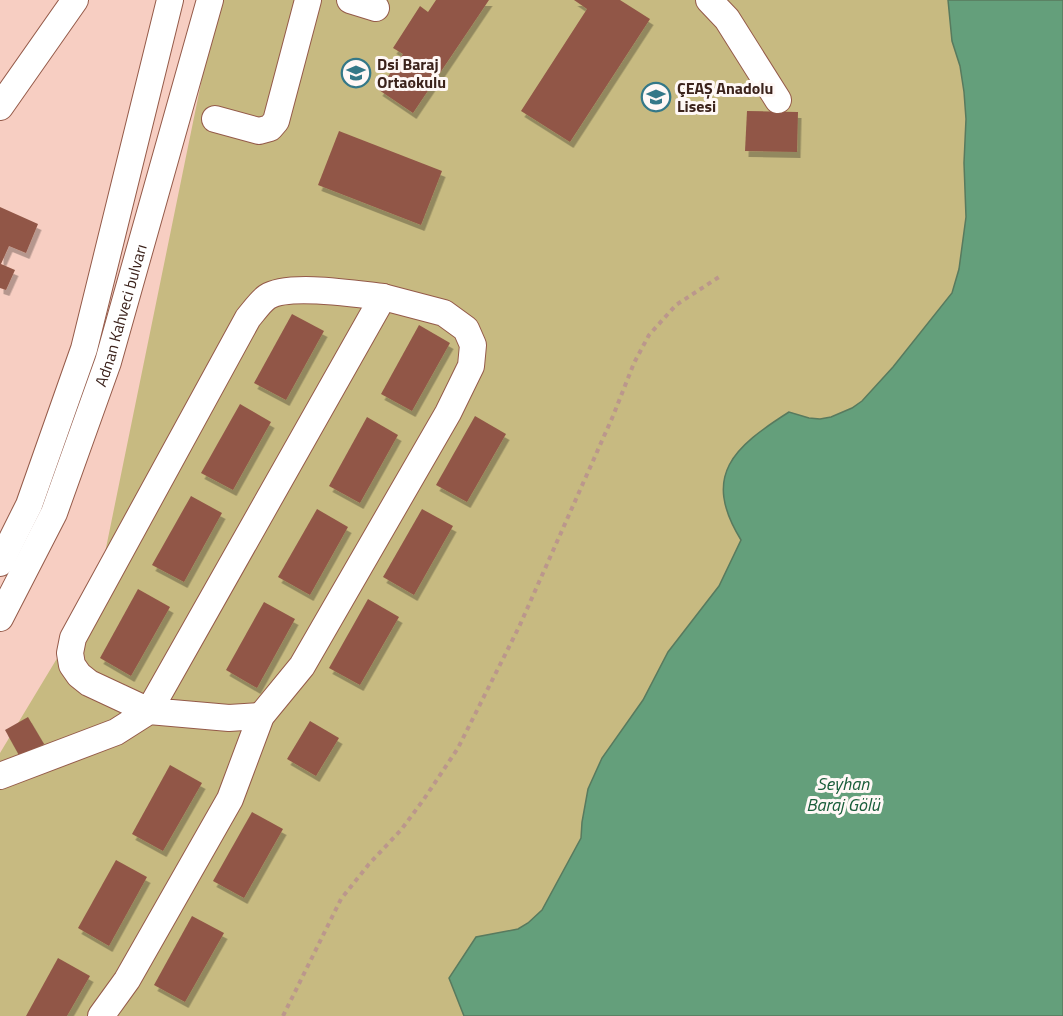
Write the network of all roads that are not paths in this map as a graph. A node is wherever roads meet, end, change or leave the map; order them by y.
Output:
1 (75, 0) edge
2 (170, 0) edge
3 (210, 0) edge
4 (308, 0) edge
5 (350, 0) edge
6 (709, 0) edge
7 (376, 8) dead end
8 (778, 100) dead end
9 (0, 107) edge
10 (215, 119) dead end
11 (383, 297) junction
12 (0, 563) edge
13 (0, 618) edge
14 (149, 711) junction
15 (261, 716) junction
16 (0, 776) edge
17 (101, 1016) edge

1 - 9 street
2 - 12 street, Adnan Kahveci bulvarı
3 - 13 street, Adnan Kahveci bulvarı
4 - 10 street
5 - 7 street
6 - 8 street
11 - 14 street
11 - 14 street
11 - 15 street
14 - 15 street
14 - 16 street
15 - 17 street

